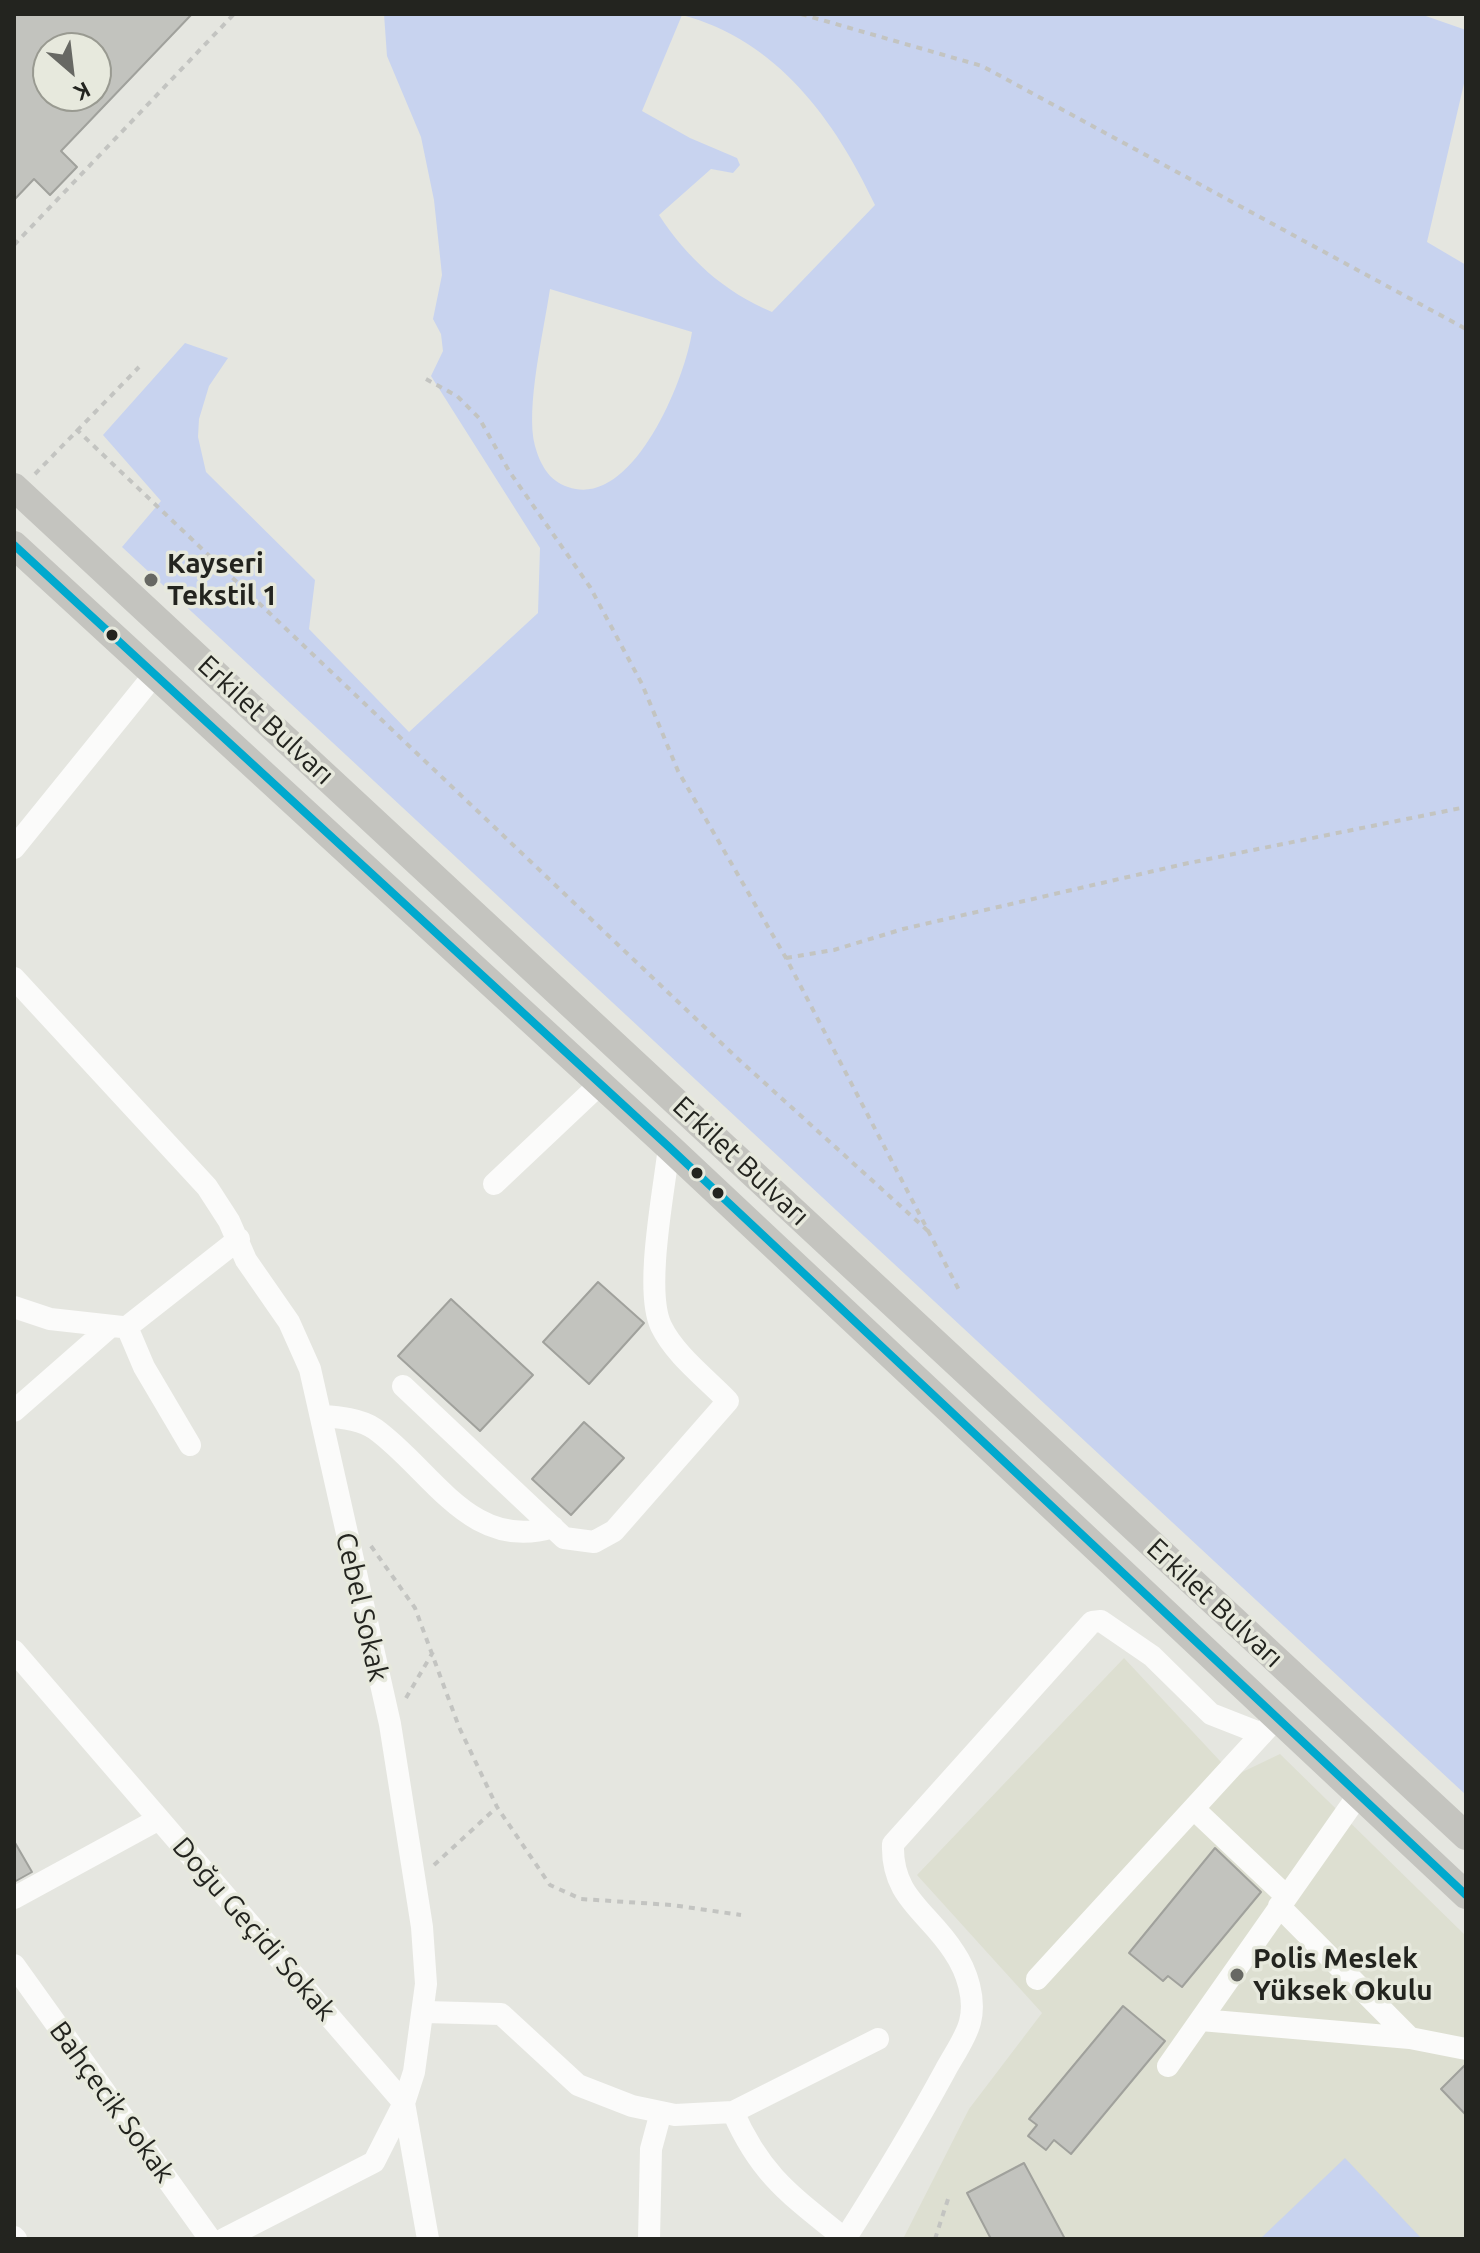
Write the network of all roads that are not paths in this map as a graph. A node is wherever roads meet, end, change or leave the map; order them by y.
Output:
1 (16, 492) edge
2 (14, 545) edge
3 (154, 675) junction
4 (14, 848) edge
5 (14, 978) edge
6 (600, 1084) junction
7 (669, 1147) junction
8 (494, 1184) dead end
9 (239, 1239) junction
10 (14, 1307) edge
11 (119, 1326) junction
12 (403, 1386) dead end
13 (14, 1411) edge
14 (322, 1416) junction
15 (190, 1445) dead end
16 (553, 1527) junction
17 (15, 1655) edge
18 (1270, 1726) junction
19 (1359, 1794) junction
20 (1194, 1809) junction
21 (159, 1819) junction
22 (1466, 1836) edge
23 (1466, 1895) edge
24 (14, 1898) edge
25 (1282, 1901) junction
26 (14, 1965) edge
27 (1037, 1979) dead end
28 (425, 2012) junction
29 (1201, 2020) junction
30 (1410, 2038) junction
31 (878, 2039) dead end
32 (1466, 2049) edge
33 (1168, 2066) dead end
34 (404, 2103) junction
35 (661, 2112) junction
36 (733, 2112) junction
37 (210, 2239) edge
38 (224, 2239) edge
39 (428, 2239) edge
40 (649, 2239) edge
41 (845, 2239) edge

1 - 22 main road, Erkilet Bulvarı
2 - 3 main road, Erkilet Bulvarı
3 - 4 street
3 - 6 main road, Erkilet Bulvarı
5 - 9 street, Cebel Sokak
6 - 7 main road, Erkilet Bulvarı
6 - 8 street
7 - 16 street
7 - 18 main road, Erkilet Bulvarı
9 - 11 street
9 - 14 street, Cebel Sokak
10 - 11 street
11 - 13 street
11 - 15 street
12 - 16 street
14 - 16 street
14 - 28 street, Cebel Sokak
17 - 21 street, Doğu Geçidi Sokak
18 - 19 main road, Erkilet Bulvarı
18 - 20 street
18 - 41 street
19 - 23 main road, Erkilet Bulvarı
19 - 25 street
20 - 25 street
20 - 27 street
21 - 24 street
21 - 34 street, Doğu Geçidi Sokak
25 - 29 street
25 - 30 street
26 - 37 street, Bahçecik Sokak
28 - 34 street, Cebel Sokak
28 - 35 street
29 - 30 street
29 - 33 street
30 - 32 street
31 - 36 street
34 - 38 street, Cebel Sokak
34 - 39 street
35 - 36 street
35 - 40 street
36 - 41 street

